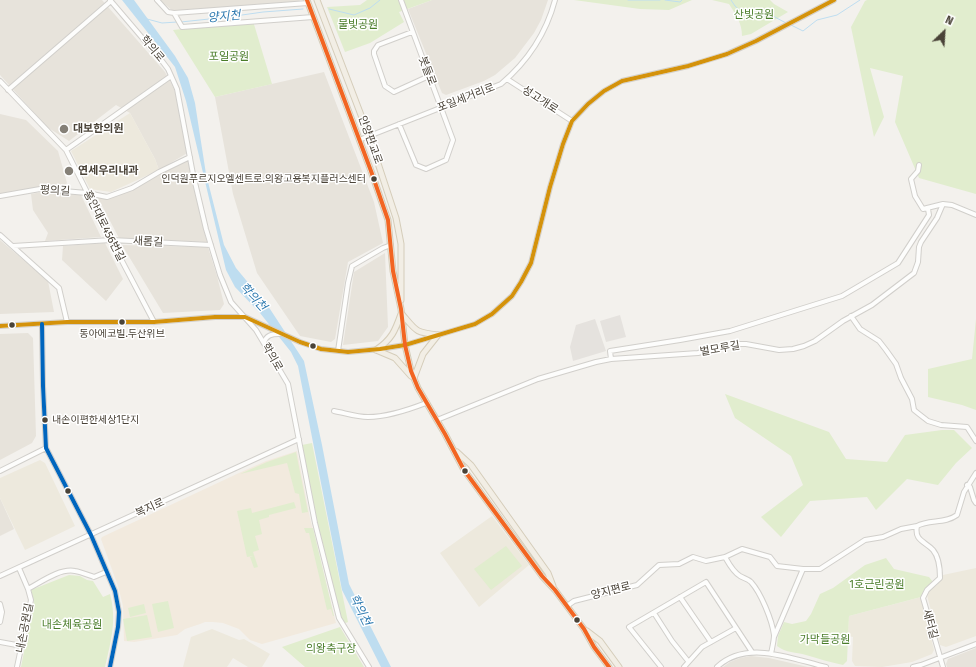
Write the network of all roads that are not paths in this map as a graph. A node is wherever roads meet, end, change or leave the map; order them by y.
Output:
1 (110, 0) edge
2 (157, 0) edge
3 (317, 0) edge
4 (401, 0) edge
5 (555, 0) edge
6 (834, 0) edge
7 (307, 1) edge
8 (174, 14) junction
9 (313, 17) junction
10 (412, 32) junction
11 (171, 76) junction
12 (429, 76) junction
13 (508, 78) junction
14 (0, 81) edge
15 (8, 90) junction
16 (442, 108) junction
17 (572, 121) junction
18 (399, 124) junction
19 (369, 136) junction
20 (359, 140) junction
21 (66, 150) junction
22 (190, 157) junction
23 (919, 165) dead end
24 (87, 193) junction
25 (0, 196) edge
26 (943, 204) junction
27 (928, 209) junction
28 (976, 215) edge
29 (0, 235) edge
30 (111, 240) junction
31 (211, 245) junction
32 (391, 245) junction
33 (13, 246) junction
34 (401, 311) junction
35 (851, 316) junction
36 (245, 317) junction
37 (67, 322) junction
38 (154, 322) junction
39 (42, 324) junction
40 (0, 326) edge
41 (280, 334) junction
42 (438, 335) junction
43 (264, 341) junction
44 (405, 344) junction
45 (376, 350) junction
46 (338, 351) junction
47 (611, 359) junction
48 (414, 378) junction
49 (426, 403) junction
50 (334, 411) dead end
51 (437, 420) junction
52 (299, 439) junction
53 (976, 441) edge
54 (46, 448) junction
55 (453, 449) junction
56 (0, 471) edge
57 (976, 473) edge
58 (967, 485) junction
59 (976, 503) edge
60 (917, 526) junction
61 (91, 535) junction
62 (725, 557) junction
63 (19, 568) junction
64 (803, 569) junction
65 (106, 572) junction
66 (0, 576) edge
67 (28, 589) junction
68 (555, 590) junction
69 (680, 597) junction
70 (0, 604) edge
71 (567, 606) junction
72 (1, 609) edge
73 (654, 613) junction
74 (0, 622) edge
75 (736, 628) junction
76 (584, 629) junction
77 (774, 637) junction
78 (0, 642) edge
79 (711, 642) junction
80 (976, 644) edge
81 (22, 646) junction
82 (752, 652) junction
83 (771, 654) junction
84 (939, 658) junction
85 (688, 661) junction
86 (17, 667) edge
87 (110, 667) edge
88 (369, 667) edge
89 (609, 667) edge
90 (619, 667) edge
91 (662, 667) edge
92 (684, 667) edge
93 (717, 667) edge
94 (826, 667) edge
95 (913, 667) edge
96 (943, 667) edge

1 - 11 street, 학의로
1 - 15 street
2 - 8 street
3 - 19 main road, 안양판교로
4 - 10 street, 봇들로
5 - 13 street, 포일세거리로
6 - 17 street
7 - 8 street
7 - 9 main road, 안양판교로
8 - 9 street
9 - 20 main road, 안양판교로
10 - 12 street, 봇들로
10 - 12 street
11 - 21 street
11 - 22 street, 학의로
12 - 16 street, 봇들로
13 - 16 street, 포일세거리로
13 - 17 street, 성고개로
14 - 15 street, 흥안대로456번길
15 - 21 street, 흥안대로456번길
16 - 18 street, 포일세거리로
16 - 18 street, 봇들로
17 - 42 street
18 - 19 street, 포일세거리로
19 - 20 street, 포일세거리로
19 - 34 main road, 안양판교로
20 - 32 main road, 안양판교로
21 - 24 street, 흥안대로456번길
22 - 24 street, 평의길
22 - 31 street, 학의로
23 - 27 street
24 - 25 street, 평의길
24 - 30 street, 흥안대로456번길
26 - 27 street
26 - 28 street
26 - 35 street, 벌모루길
27 - 47 street
29 - 33 street
30 - 31 street, 새롬길
30 - 33 street, 새롬길
30 - 38 street, 흥안대로456번길
31 - 36 street, 학의로
32 - 34 main road, 안양판교로
32 - 46 street
33 - 37 street
34 - 42 main road
34 - 44 main road, 안양판교로
34 - 45 main road
35 - 47 street, 벌모루길
35 - 53 street
36 - 38 street
36 - 41 street
36 - 43 street, 학의로
37 - 38 street
37 - 39 street
39 - 40 street
39 - 54 street
41 - 43 street
41 - 46 street
42 - 44 street
42 - 48 main road
43 - 52 street, 학의로
44 - 45 street
44 - 48 main road, 안양판교로
45 - 46 street
45 - 48 main road
47 - 51 street, 벌모루길
48 - 49 main road, 안양판교로
49 - 50 street
49 - 51 main road, 안양판교로
51 - 55 main road, 안양판교로
52 - 61 street, 복지로
52 - 88 street, 학의로
54 - 56 street
54 - 61 street
55 - 68 main road, 안양판교로
55 - 68 main road, 안양판교로
57 - 58 street
58 - 59 street
58 - 60 street
60 - 64 street, 양지편로
60 - 84 street, 새터길
61 - 63 street, 복지로
61 - 65 street
62 - 64 street, 양지편로
62 - 71 street, 양지편로
62 - 77 street
63 - 66 street, 복지로
63 - 67 street, 내손공원길
64 - 77 street
65 - 67 street
65 - 87 street
67 - 81 street, 내손공원길
68 - 71 main road, 안양판교로
69 - 73 street
69 - 75 street
69 - 79 street
70 - 72 street
71 - 76 main road, 안양판교로
72 - 74 street
73 - 85 street
73 - 91 street
75 - 79 street
75 - 82 street
76 - 89 main road, 안양판교로
76 - 90 main road, 안양판교로
77 - 83 street
78 - 81 street
79 - 85 street
80 - 84 street
81 - 86 street, 내손공원길
82 - 83 street
82 - 93 street
83 - 94 street
84 - 95 street
84 - 96 street
85 - 92 street

